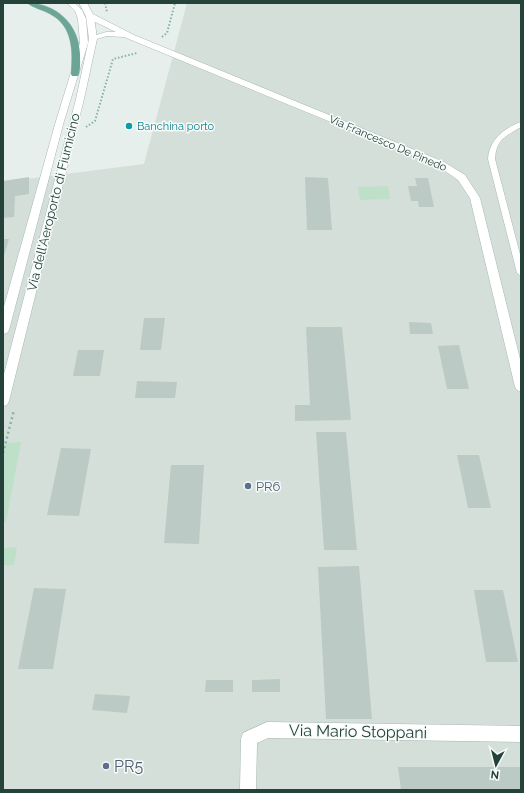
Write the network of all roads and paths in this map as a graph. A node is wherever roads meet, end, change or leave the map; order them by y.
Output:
1 (31, 3) edge
2 (71, 3) edge
3 (83, 3) edge
4 (105, 3) edge
5 (175, 3) edge
6 (107, 12) dead end
7 (90, 16) junction
8 (130, 37) junction
9 (161, 37) dead end
10 (93, 39) junction
11 (138, 53) dead end
12 (75, 74) junction
13 (98, 112) dead end
14 (521, 124) edge
15 (521, 273) edge
16 (3, 330) edge
17 (521, 387) edge
18 (3, 401) edge
19 (521, 734) edge
20 (248, 790) edge

1 - 12 main road
2 - 12 street, Via dell'Aeroporto di Fiumicino
3 - 7 street, Via dell'Aeroporto di Fiumicino
4 - 6 path
5 - 9 path
7 - 8 street, Via Francesco De Pinedo
7 - 10 street, Via dell'Aeroporto di Fiumicino
8 - 10 street, Via Francesco De Pinedo
8 - 17 street, Via Francesco De Pinedo
10 - 18 street, Via dell'Aeroporto di Fiumicino
11 - 13 path
12 - 16 street, Via dell'Aeroporto di Fiumicino
14 - 15 lane
19 - 20 street, Via Mario Stoppani

